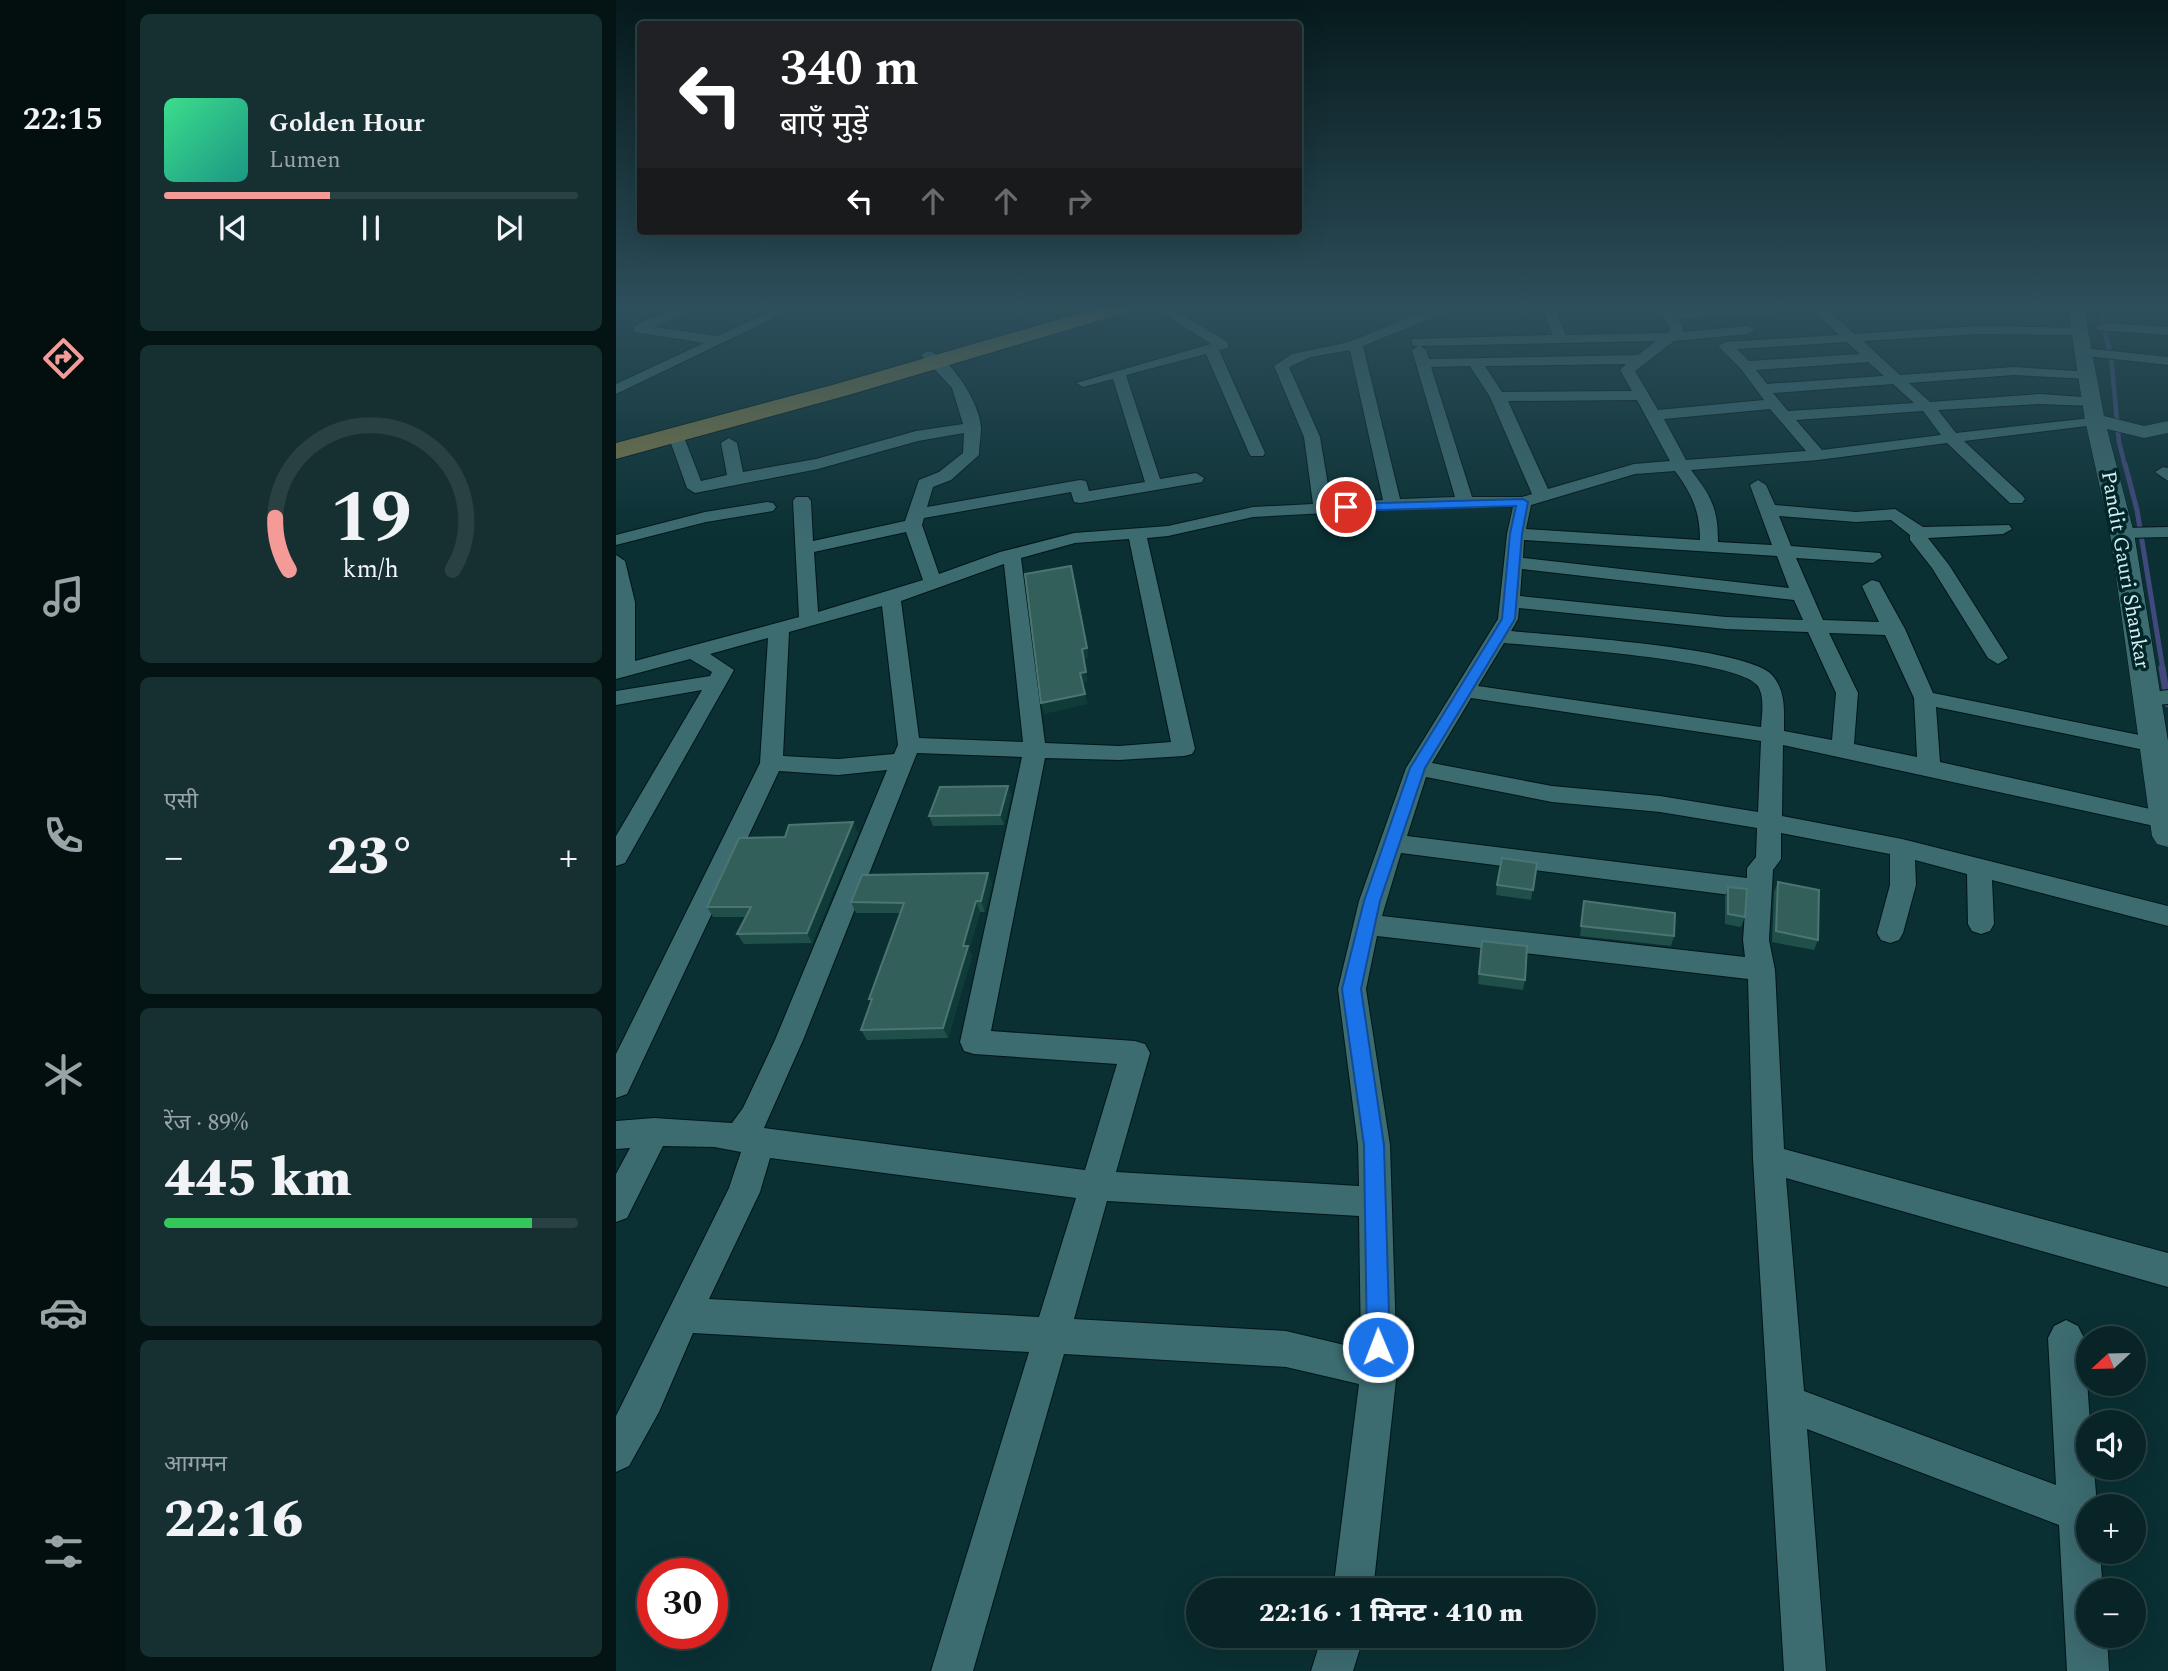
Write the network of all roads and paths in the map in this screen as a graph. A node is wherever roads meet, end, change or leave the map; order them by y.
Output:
1 (633, 382) edge
2 (849, 382) edge
3 (954, 382) edge
4 (1087, 382) edge
5 (1121, 382) edge
6 (1226, 382) edge
7 (1288, 382) edge
8 (1365, 382) edge
9 (1429, 382) edge
10 (1488, 382) edge
11 (1633, 382) edge
12 (1759, 382) edge
13 (1869, 382) edge
14 (1900, 382) edge
15 (2090, 382) edge
16 (1083, 383) dead end
17 (1764, 389) junction
18 (616, 390) edge
19 (1640, 395) junction
20 (1498, 397) junction
21 (1927, 407) junction
22 (1779, 410) junction
23 (2094, 411) junction
24 (1653, 415) junction
25 (974, 427) junction
26 (2168, 427) edge
27 (660, 436) junction
28 (616, 440) edge
29 (1953, 440) junction
30 (729, 443) dead end
31 (616, 451) edge
32 (1257, 453) dead end
33 (1818, 455) junction
34 (1679, 466) junction
35 (736, 478) junction
36 (1196, 478) dead end
37 (1154, 485) junction
38 (1758, 485) dead end
39 (1532, 499) junction
40 (2016, 499) dead end
41 (802, 501) dead end
42 (1465, 502) junction
43 (1393, 505) junction
44 (767, 507) dead end
45 (1323, 509) junction
46 (1769, 510) junction
47 (1084, 517) junction
48 (914, 519) junction
49 (2003, 529) dead end
50 (2168, 532) edge
51 (1919, 533) junction
52 (2122, 533) junction
53 (1137, 534) junction
54 (1516, 534) junction
55 (616, 540) edge
56 (1709, 546) junction
57 (804, 548) junction
58 (1785, 549) junction
59 (1012, 556) junction
60 (1873, 557) dead end
61 (616, 561) edge
62 (1514, 562) junction
63 (933, 583) junction
64 (1872, 586) dead end
65 (1801, 595) junction
66 (891, 598) junction
67 (1510, 601) junction
68 (809, 621) junction
69 (622, 625) edge
70 (1815, 625) junction
71 (1895, 629) junction
72 (779, 630) junction
73 (1499, 636) junction
74 (694, 653) junction
75 (1998, 658) dead end
76 (620, 672) edge
77 (718, 681) junction
78 (1466, 691) junction
79 (616, 698) edge
80 (1925, 698) junction
81 (2158, 698) edge
82 (1774, 736) junction
83 (2154, 745) junction
84 (1842, 749) junction
85 (1035, 750) junction
86 (906, 753) junction
87 (771, 763) junction
88 (1929, 767) junction
89 (1418, 768) junction
90 (1770, 822) junction
91 (2167, 826) edge
92 (1394, 843) junction
93 (1902, 848) junction
94 (616, 857) edge
95 (1979, 868) junction
96 (1759, 888) junction
97 (2168, 916) edge
98 (1981, 923) dead end
99 (1368, 925) junction
100 (1890, 933) dead end
101 (1761, 971) junction
102 (616, 1085) edge
103 (654, 1132) junction
104 (616, 1135) edge
105 (750, 1138) junction
106 (1769, 1158) junction
107 (1096, 1186) junction
108 (1375, 1202) junction
109 (616, 1207) edge
110 (2168, 1270) edge
111 (682, 1315) junction
112 (1051, 1336) junction
113 (2066, 1338) dead end
114 (1379, 1371) junction
115 (1787, 1403) junction
116 (616, 1453) edge
117 (2076, 1496) edge
118 (2076, 1512) edge
119 (2081, 1564) edge
120 (1355, 1578) edge
121 (1339, 1648) edge
122 (952, 1671) edge
123 (1332, 1671) edge
124 (1805, 1671) edge
125 (2088, 1671) edge

1 - 18 street
2 - 27 main road
3 - 25 street
4 - 16 street
5 - 37 street
6 - 32 street
7 - 45 street
8 - 43 street
9 - 42 street
10 - 20 street
11 - 19 street
12 - 17 street
13 - 17 street
14 - 21 street
15 - 23 street, Pandit Gauri Shankar
17 - 22 street
19 - 20 street
19 - 24 street
20 - 39 street
21 - 22 street
21 - 23 street
21 - 29 street
22 - 24 street
22 - 33 street
23 - 26 street
23 - 29 street
23 - 52 street, Pandit Gauri Shankar
24 - 34 street
25 - 35 street
25 - 48 street
27 - 28 main road
27 - 31 main road
27 - 35 street
29 - 33 street
29 - 40 street
30 - 35 street
33 - 34 street
34 - 39 street
34 - 56 street
36 - 37 street
37 - 47 street
38 - 46 street
39 - 42 street
39 - 54 street
41 - 57 street
42 - 43 street
43 - 45 street
44 - 55 street
45 - 53 street
46 - 51 street
46 - 58 street
47 - 48 street
47 - 53 street
47 - 59 street
48 - 57 street
48 - 63 street
49 - 51 street
50 - 52 street
51 - 75 street
52 - 81 street, Pandit Gauri Shankar
53 - 85 street
54 - 56 street
54 - 62 street
56 - 58 street
57 - 68 street
58 - 60 street
58 - 65 street
59 - 63 street
59 - 85 street
61 - 69 street
62 - 65 street
62 - 67 street
63 - 66 street
64 - 71 street
65 - 70 street
66 - 68 street
66 - 86 street
67 - 70 street
67 - 73 street
68 - 72 street
69 - 76 street
70 - 71 street
70 - 84 street
71 - 80 street
72 - 74 street
72 - 87 street
73 - 78 street
73 - 82 street
74 - 76 street
74 - 77 street
77 - 79 street
77 - 94 street
78 - 82 street
78 - 89 street
80 - 83 street
80 - 88 street
81 - 83 street, Pandit Gauri Shankar
82 - 84 street
82 - 90 street
83 - 91 street, Pandit Gauri Shankar
84 - 88 street
85 - 86 street
85 - 107 street
86 - 87 street
86 - 105 street
87 - 102 street
88 - 91 street
89 - 90 street
89 - 92 street
90 - 93 street
90 - 96 street
92 - 96 street
92 - 99 street
93 - 95 street
93 - 100 street
95 - 97 street
95 - 98 street
96 - 101 street
99 - 101 street
99 - 108 street
101 - 106 street
103 - 104 street
103 - 105 street
103 - 109 street
105 - 107 street
105 - 111 street
106 - 110 street
106 - 115 street
107 - 108 street
107 - 112 street
108 - 114 street
111 - 112 street
111 - 116 street
112 - 114 street
112 - 122 street
113 - 117 street
114 - 120 street
115 - 118 street
115 - 124 street
119 - 125 street
121 - 123 street

